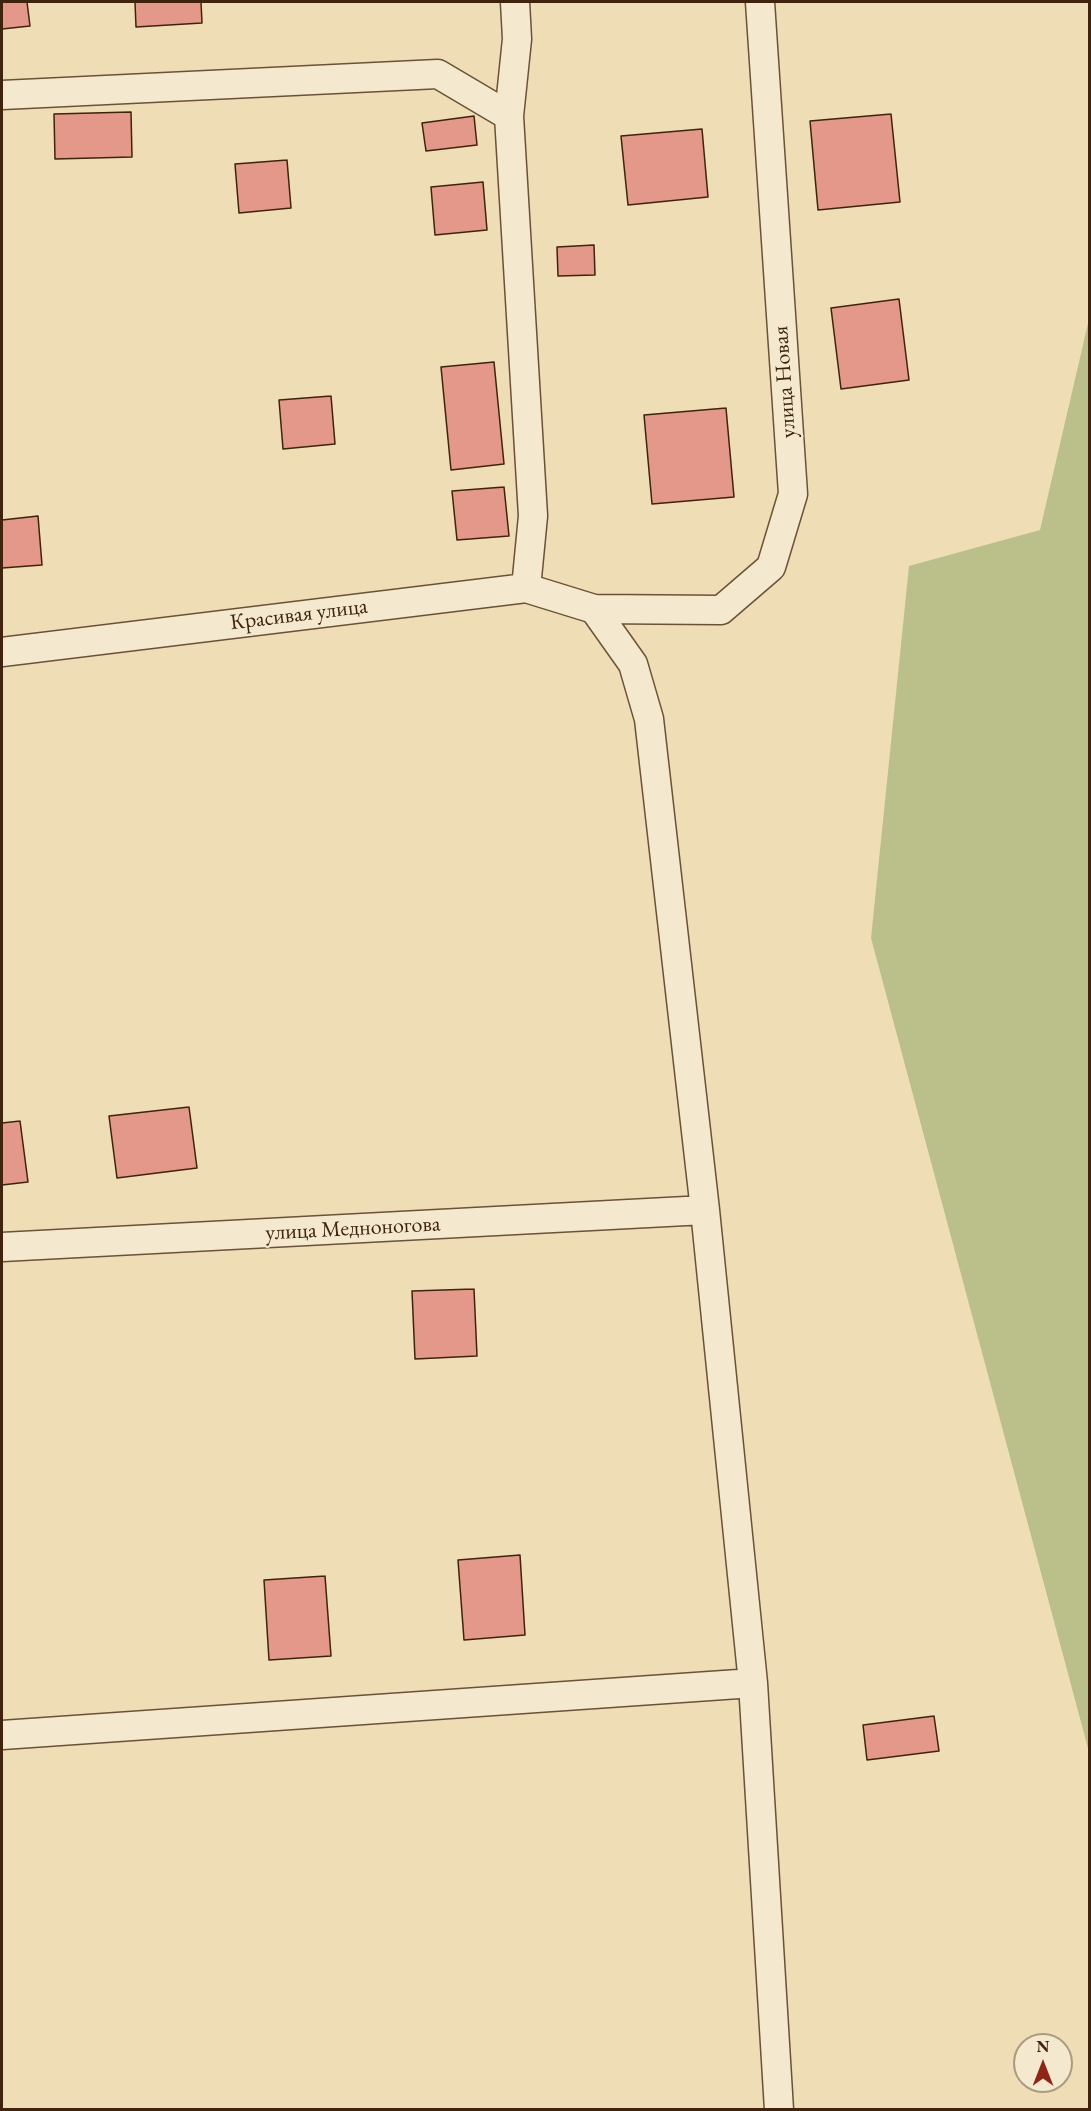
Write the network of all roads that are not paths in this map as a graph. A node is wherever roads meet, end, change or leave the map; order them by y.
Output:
1 (514, 2) edge
2 (759, 2) edge
3 (2, 94) edge
4 (509, 116) junction
5 (526, 588) junction
6 (594, 609) junction
7 (2, 652) edge
8 (705, 1210) junction
9 (2, 1247) edge
10 (753, 1683) junction
11 (2, 1735) edge
12 (779, 2109) edge

1 - 4 street
2 - 6 street, улица Новая
3 - 4 street
4 - 5 street
5 - 6 street, Красивая улица
5 - 7 street, Красивая улица
6 - 8 street
8 - 9 street, улица Медноногова
8 - 10 street
10 - 11 street
10 - 12 street

